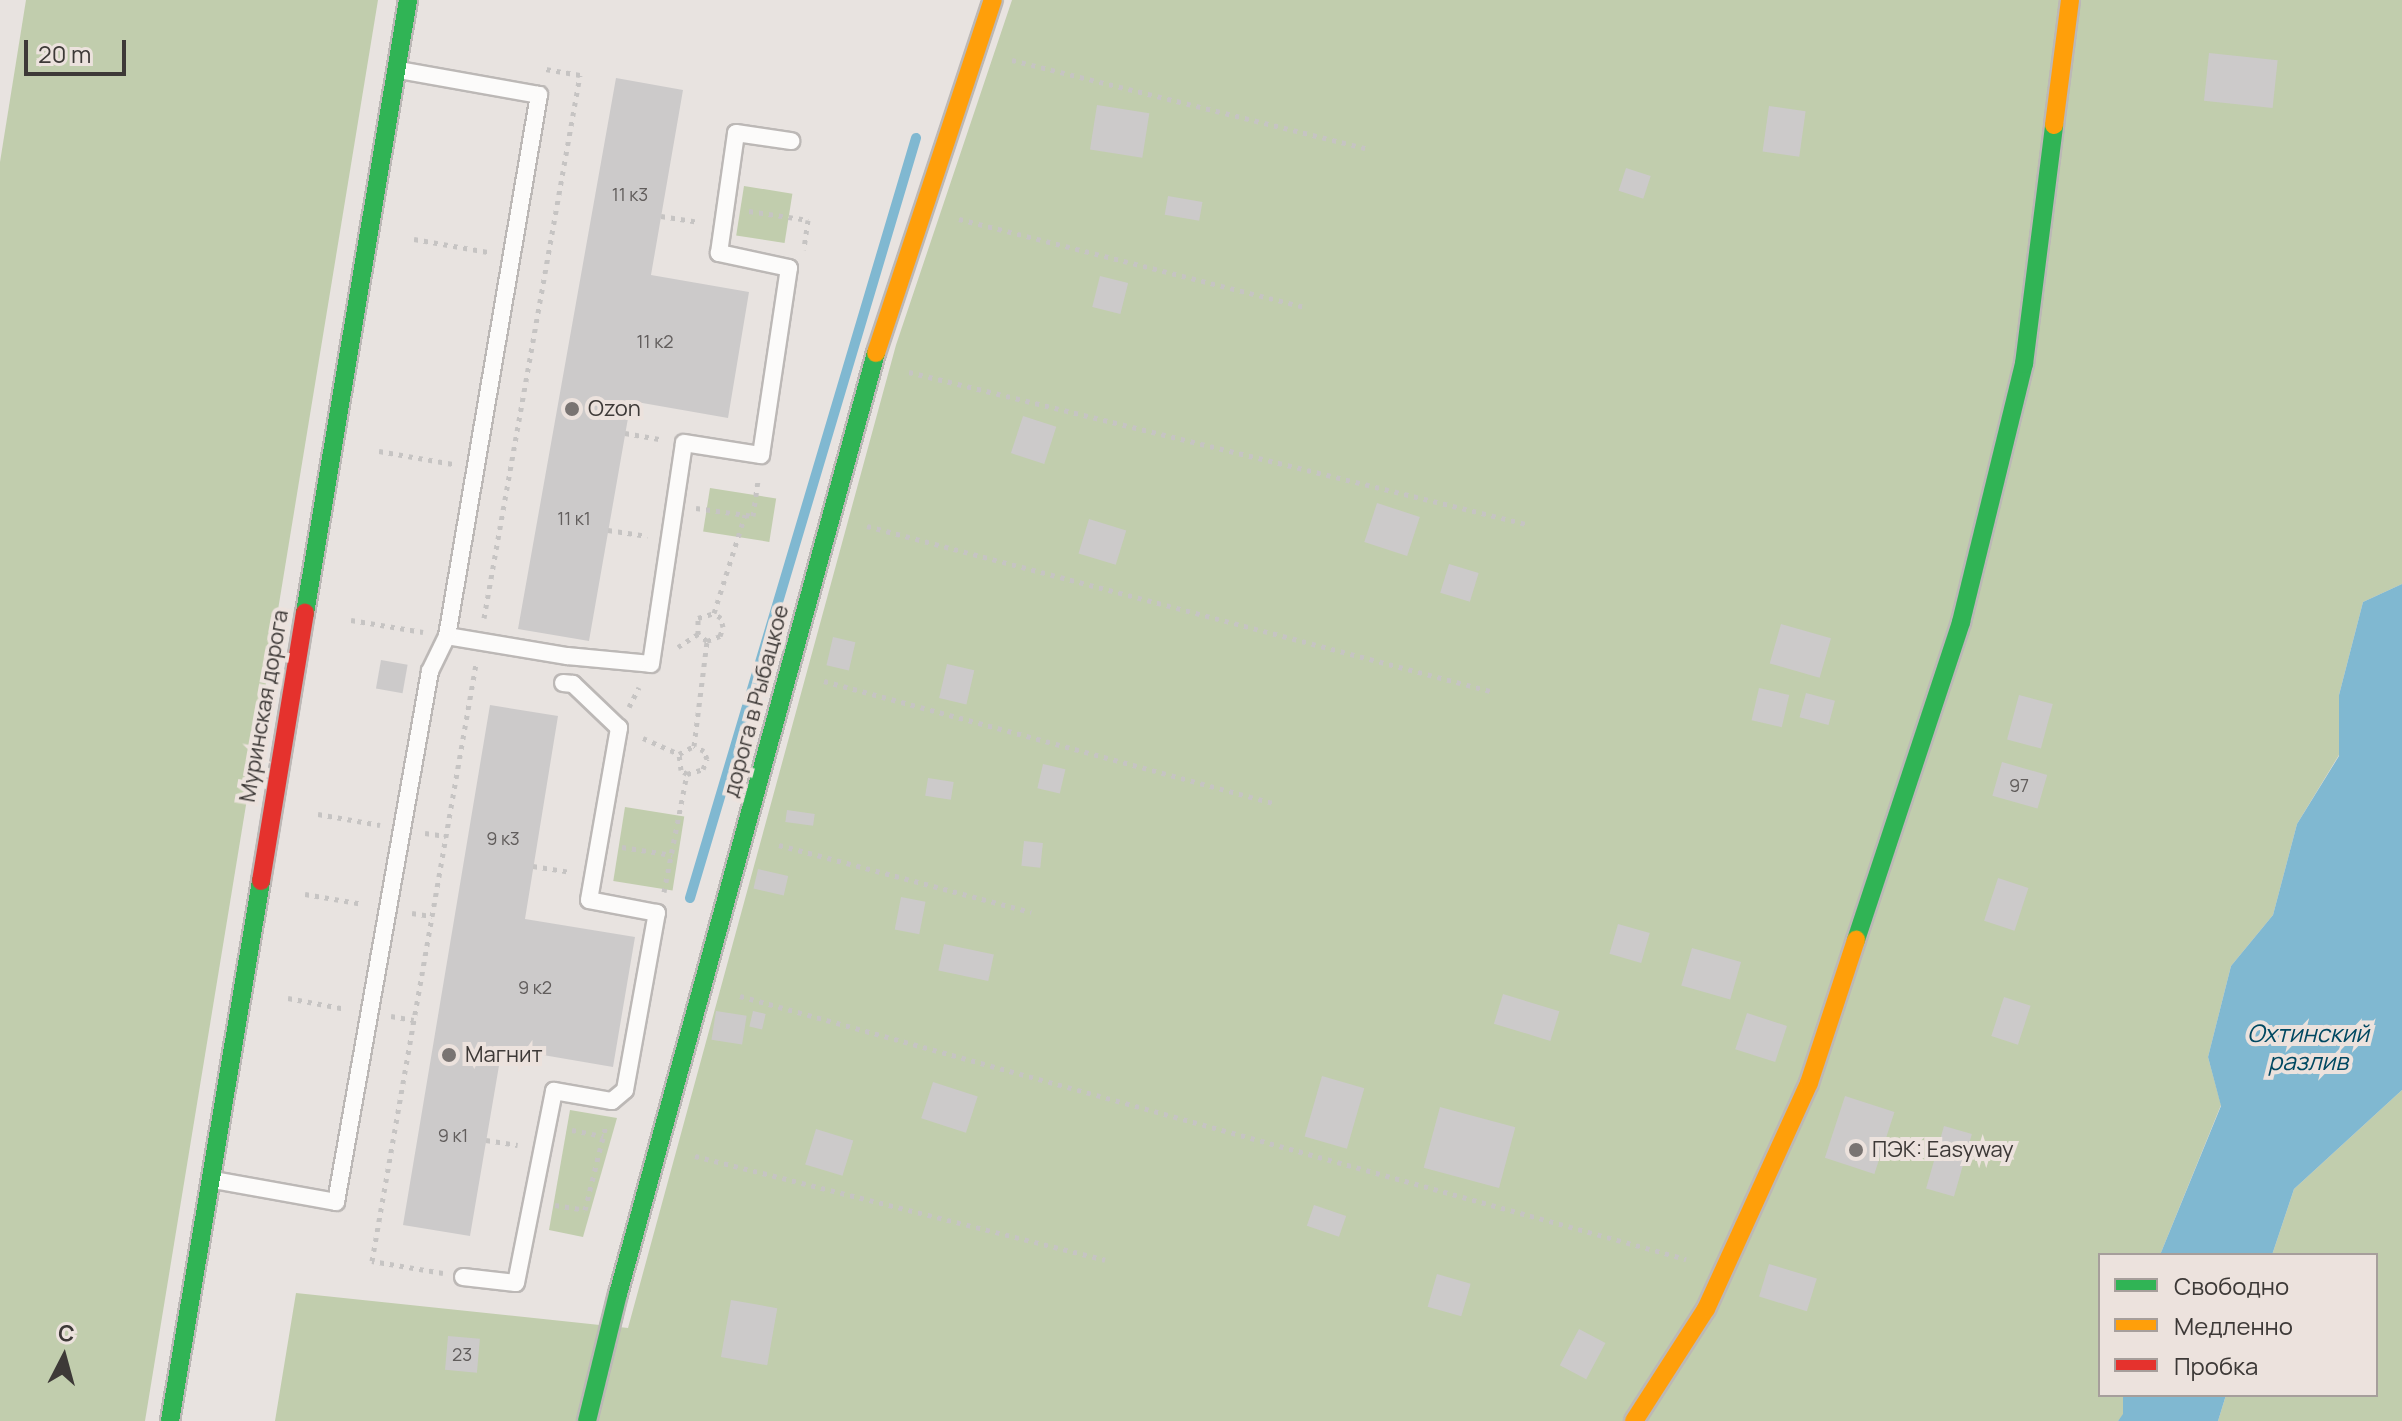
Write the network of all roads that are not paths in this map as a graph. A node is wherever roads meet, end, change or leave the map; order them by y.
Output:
1 (408, 0) edge
2 (993, 0) edge
3 (2070, 0) edge
4 (397, 69) junction
5 (791, 141) dead end
6 (447, 636) junction
7 (563, 683) dead end
8 (208, 1179) junction
9 (463, 1277) dead end
10 (170, 1421) edge
11 (587, 1421) edge
12 (1634, 1421) edge

1 - 4 street, Муринская дорога
2 - 11 street, дорога в Рыбацкое
3 - 12 street
4 - 6 lane
4 - 8 street, Муринская дорога
5 - 6 lane
6 - 8 lane
7 - 9 lane
8 - 10 street, Муринская дорога

